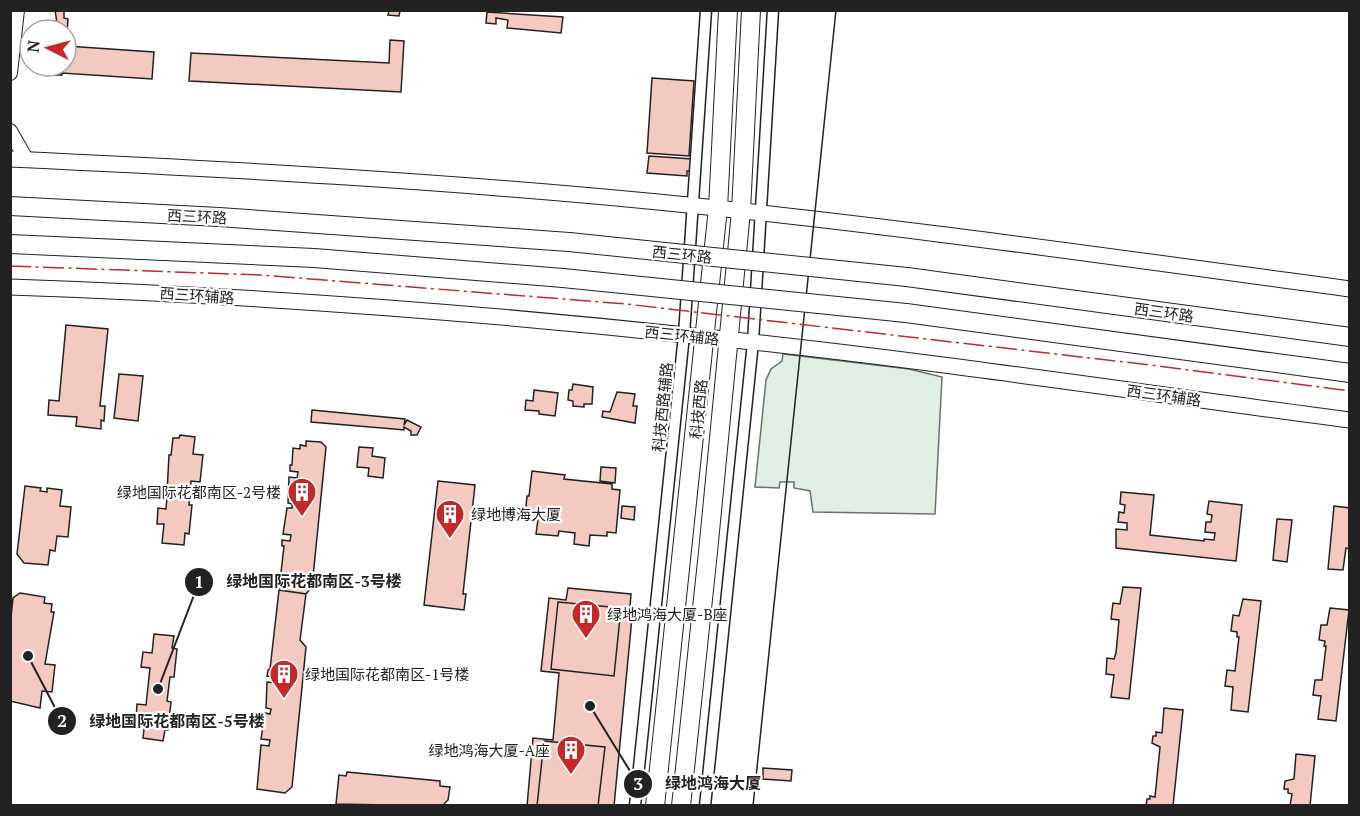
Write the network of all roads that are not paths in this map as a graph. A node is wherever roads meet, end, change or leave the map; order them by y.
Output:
1 (17, 10) edge
2 (706, 10) edge
3 (728, 10) edge
4 (751, 10) edge
5 (773, 10) edge
6 (10, 73) edge
7 (10, 131) edge
8 (10, 159) edge
9 (26, 159) junction
10 (693, 206) junction
11 (10, 207) edge
12 (718, 208) junction
13 (741, 211) junction
14 (762, 213) junction
15 (10, 244) edge
16 (10, 287) edge
17 (1350, 289) edge
18 (684, 335) junction
19 (705, 337) junction
20 (1350, 337) edge
21 (730, 339) junction
22 (753, 342) junction
23 (1350, 373) edge
24 (1350, 420) edge
25 (635, 806) edge
26 (655, 806) edge
27 (681, 806) edge
28 (705, 806) edge

1 - 6 street
2 - 10 street, 科技西路辅路
3 - 12 main road, 科技西路
4 - 13 main road, 科技西路
5 - 14 street
7 - 9 street
8 - 9 main road
9 - 10 main road
10 - 12 main road
10 - 18 street, 科技西路辅路
11 - 20 main road, 西三环路, bridge
12 - 13 main road
12 - 19 main road, 科技西路
13 - 14 main road
13 - 21 main road, 科技西路
14 - 17 main road
14 - 22 street
15 - 23 main road, bridge
16 - 18 main road, 西三环辅路
18 - 19 main road, 西三环辅路
18 - 25 street, 科技西路辅路
19 - 21 main road, 西三环辅路
19 - 26 main road, 科技西路
21 - 22 main road, 西三环辅路
21 - 27 main road, 科技西路
22 - 24 main road, 西三环辅路
22 - 28 street

